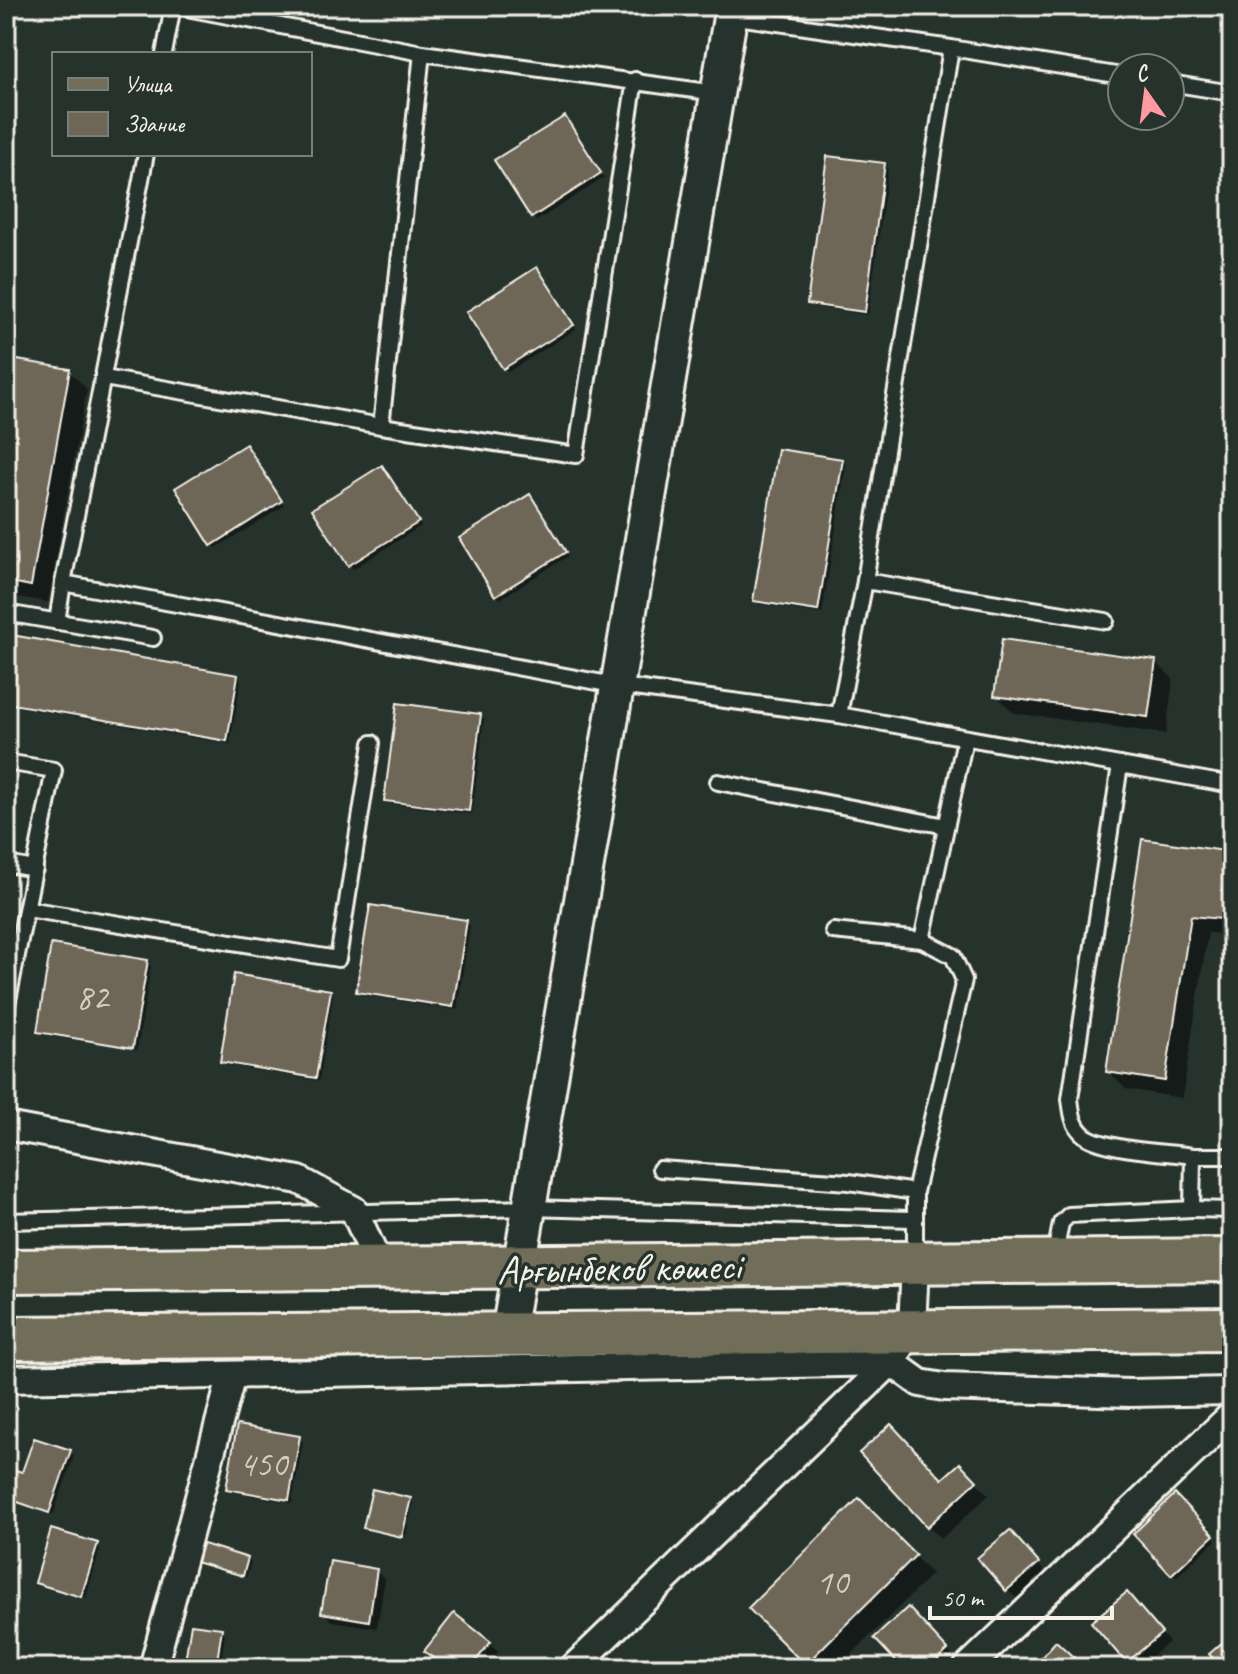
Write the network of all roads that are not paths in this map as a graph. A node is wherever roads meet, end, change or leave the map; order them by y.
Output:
1 (175, 6) edge
2 (731, 11) edge
3 (951, 48) junction
4 (164, 52) edge
5 (422, 53) junction
6 (1106, 73) edge
7 (635, 80) junction
8 (1186, 86) edge
9 (716, 93) junction
10 (1232, 93) edge
11 (146, 156) edge
12 (104, 378) junction
13 (381, 426) junction
14 (865, 581) junction
15 (63, 583) junction
16 (6, 613) edge
17 (1106, 621) dead end
18 (57, 622) junction
19 (153, 638) dead end
20 (619, 686) junction
21 (839, 715) junction
22 (965, 739) junction
23 (372, 743) dead end
24 (6, 762) edge
25 (1120, 765) junction
26 (718, 782) dead end
27 (1232, 785) edge
28 (946, 826) junction
29 (6, 864) edge
30 (35, 869) junction
31 (27, 909) junction
32 (833, 931) dead end
33 (922, 940) junction
34 (6, 1010) edge
35 (6, 1126) edge
36 (1193, 1156) junction
37 (1232, 1156) edge
38 (660, 1169) dead end
39 (915, 1192) junction
40 (529, 1208) junction
41 (1192, 1209) junction
42 (354, 1210) junction
43 (1232, 1210) edge
44 (912, 1219) junction
45 (6, 1221) edge
46 (1232, 1260) edge
47 (1054, 1261) junction
48 (915, 1263) junction
49 (380, 1268) junction
50 (518, 1269) junction
51 (6, 1271) edge
52 (1232, 1329) edge
53 (508, 1333) junction
54 (6, 1338) edge
55 (902, 1346) junction
56 (232, 1375) junction
57 (6, 1379) edge
58 (1232, 1391) edge
59 (1232, 1415) edge
60 (153, 1668) edge
61 (573, 1668) edge
62 (967, 1668) edge

1 - 4 lane
1 - 5 lane
2 - 3 lane
2 - 9 street
3 - 6 lane
3 - 14 lane
5 - 7 lane
5 - 13 lane
7 - 9 lane
7 - 13 lane
8 - 10 lane
9 - 20 street
11 - 12 lane
12 - 13 lane
12 - 15 lane
14 - 17 lane
14 - 21 lane
15 - 18 lane
15 - 20 lane
16 - 18 lane
18 - 19 lane
20 - 21 lane
20 - 40 street
21 - 22 lane
22 - 25 lane
22 - 28 lane
23 - 31 lane
24 - 30 lane
25 - 27 lane
25 - 36 lane
26 - 28 lane
28 - 33 lane
29 - 30 lane
30 - 31 lane
31 - 34 lane
32 - 33 lane
33 - 39 lane
35 - 42 street
36 - 37 lane
36 - 41 lane
38 - 39 lane
39 - 44 lane
40 - 42 lane
40 - 44 lane
40 - 50 street
41 - 43 lane
41 - 47 lane
42 - 45 lane
42 - 49 street
44 - 48 lane
46 - 47 main road, Арғынбеков көшесі
47 - 48 main road, Арғынбеков көшесі
48 - 50 main road, Арғынбеков көшесі
48 - 55 street
49 - 50 main road, Арғынбеков көшесі
49 - 51 main road, Арғынбеков көшесі
50 - 53 street
52 - 55 main road, Арғынбеков көшесі
53 - 54 main road, Арғынбеков көшесі
53 - 55 main road, Арғынбеков көшесі
55 - 56 street
55 - 58 street
55 - 61 street
56 - 57 street
56 - 60 street
59 - 62 street

